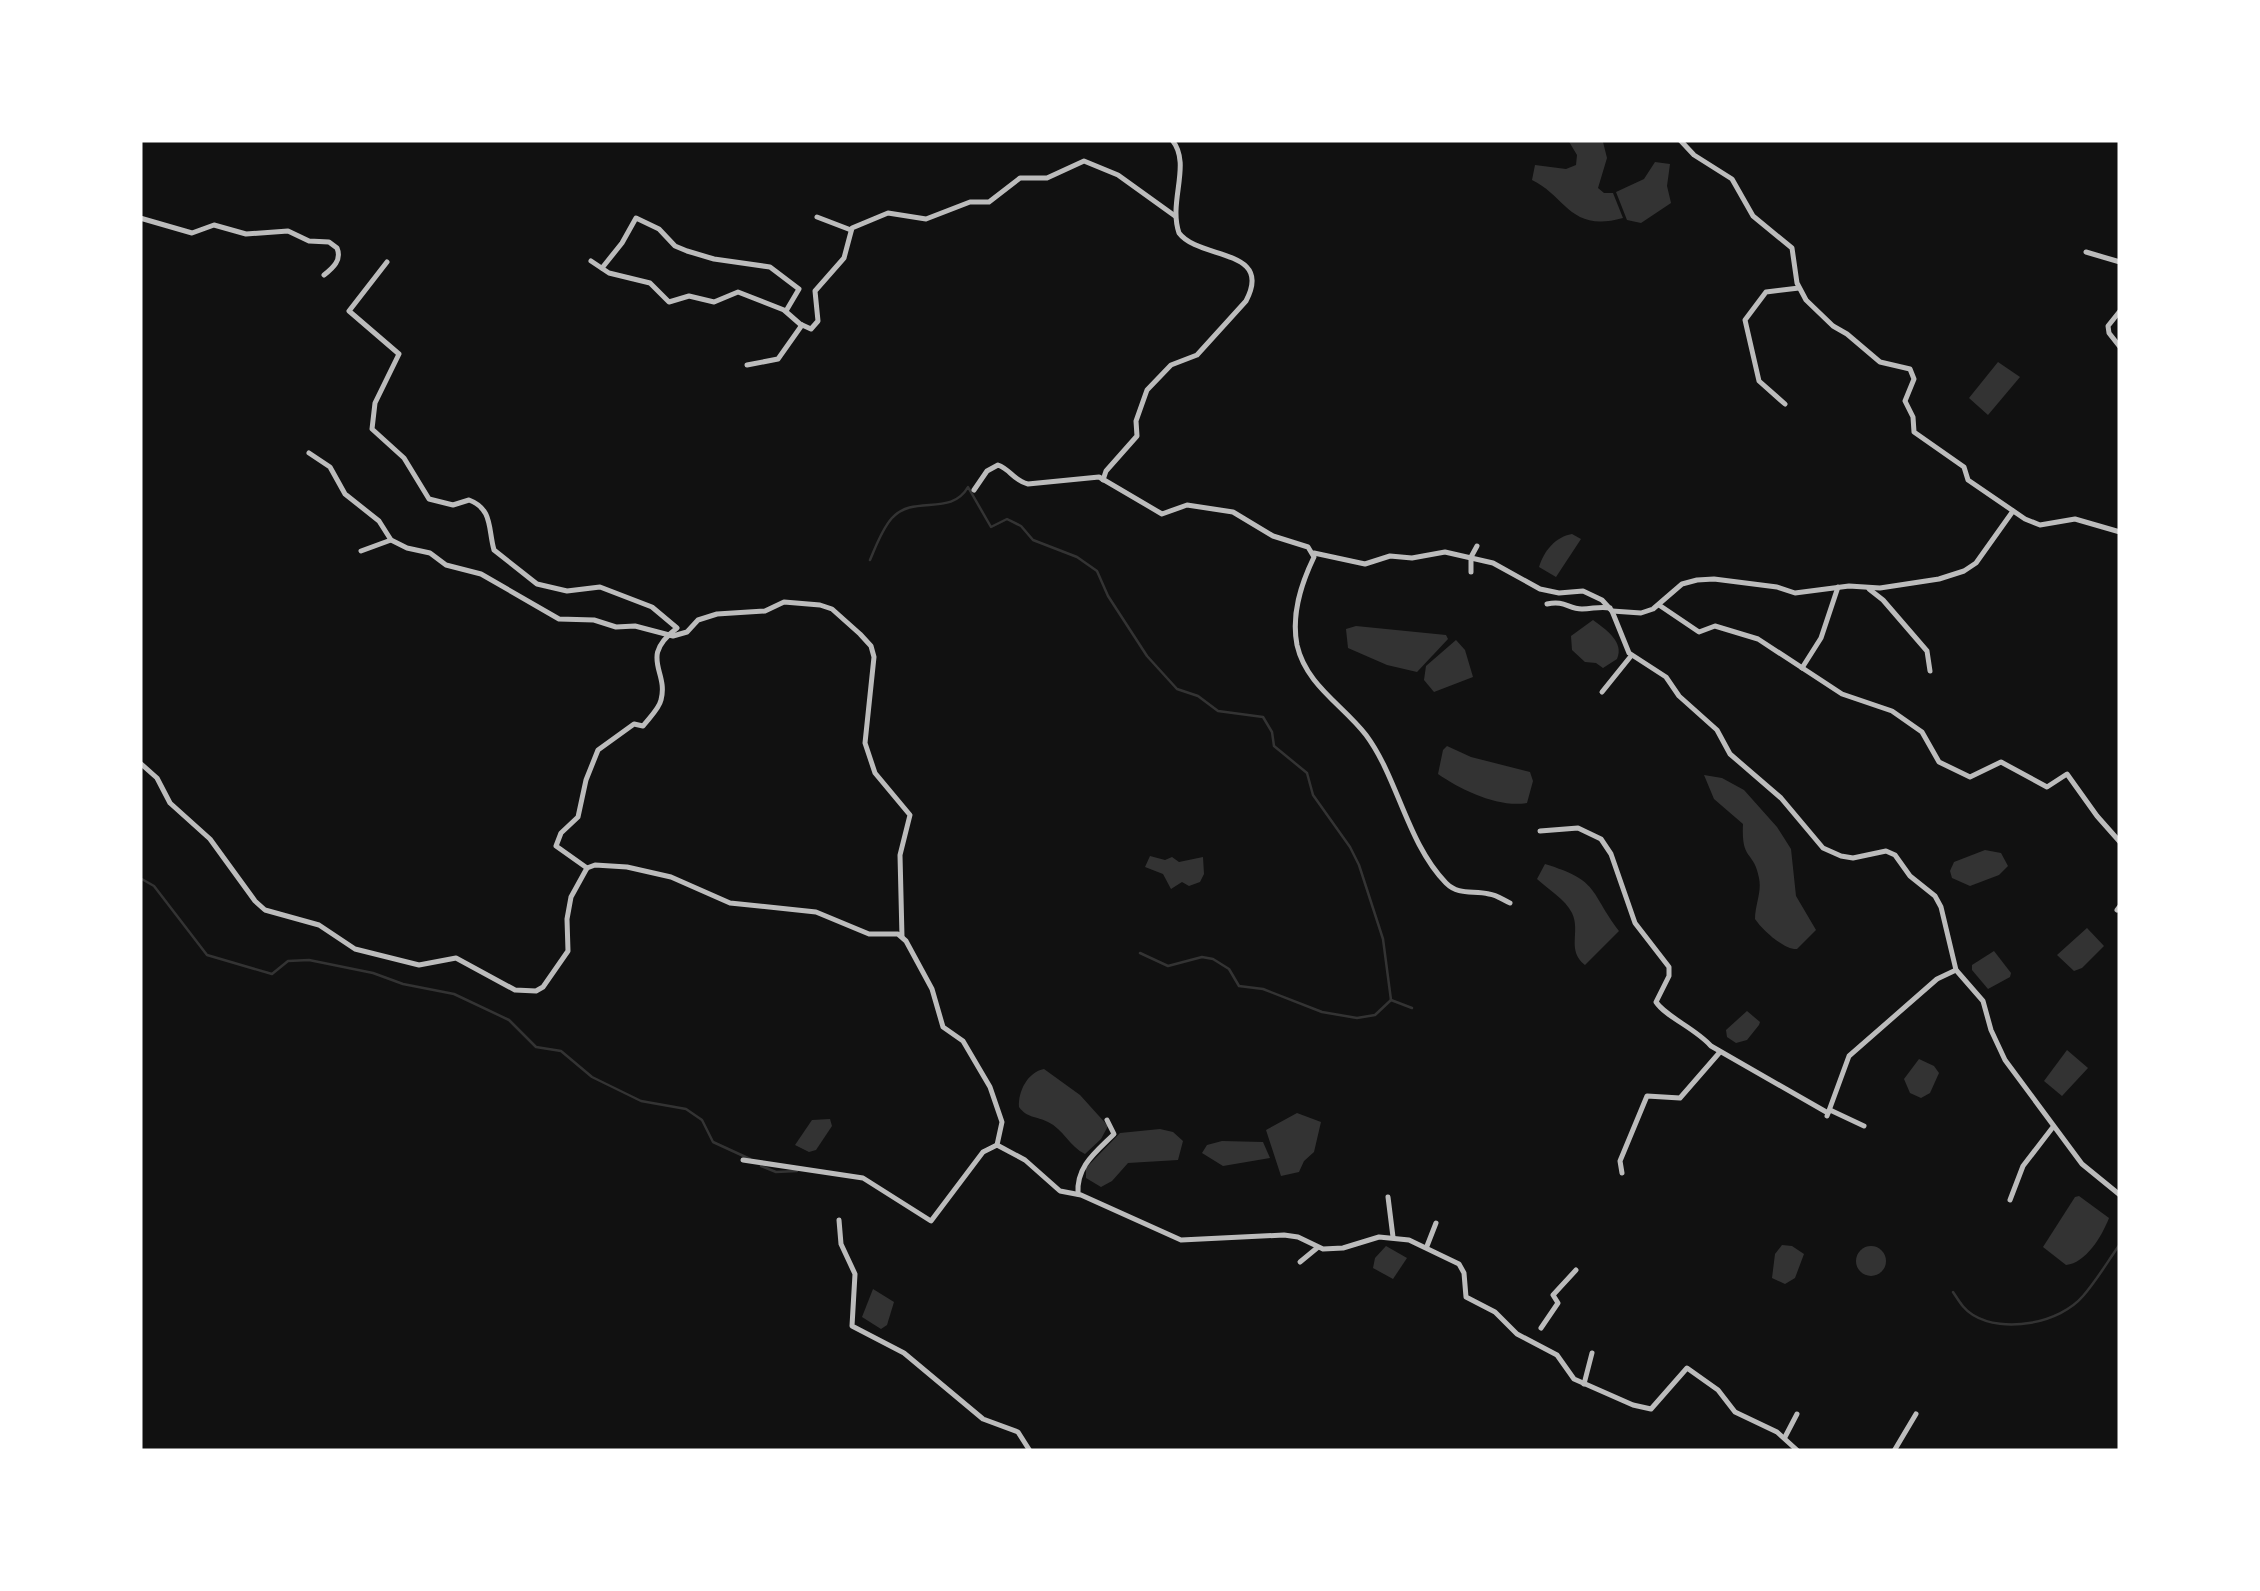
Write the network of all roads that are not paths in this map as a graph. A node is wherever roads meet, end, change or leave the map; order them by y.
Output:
1 (1172, 140) edge
2 (1680, 140) edge
3 (1175, 216) junction
4 (140, 218) edge
5 (817, 218) dead end
6 (851, 230) junction
7 (2086, 252) dead end
8 (590, 261) dead end
9 (387, 262) dead end
10 (2120, 262) edge
11 (602, 268) junction
12 (324, 276) dead end
13 (1799, 288) junction
14 (786, 311) junction
15 (2120, 311) edge
16 (802, 325) junction
17 (2120, 347) edge
18 (747, 365) dead end
19 (1785, 404) dead end
20 (309, 453) dead end
21 (1103, 480) junction
22 (974, 490) dead end
23 (2013, 511) junction
24 (2120, 532) edge
25 (390, 540) junction
26 (1477, 546) dead end
27 (361, 550) dead end
28 (1314, 554) junction
29 (1471, 558) junction
30 (1471, 572) dead end
31 (1838, 587) junction
32 (1869, 589) junction
33 (1546, 604) dead end
34 (1658, 605) junction
35 (1611, 610) junction
36 (666, 635) junction
37 (1631, 656) junction
38 (1802, 668) junction
39 (1930, 670) dead end
40 (1602, 692) dead end
41 (140, 763) edge
42 (1540, 831) dead end
43 (2120, 842) edge
44 (587, 868) junction
45 (1510, 903) dead end
46 (902, 937) junction
47 (1956, 970) junction
48 (1721, 1051) junction
49 (1828, 1113) junction
50 (1106, 1120) dead end
51 (1864, 1126) dead end
52 (2053, 1126) junction
53 (997, 1145) junction
54 (744, 1160) dead end
55 (1622, 1173) dead end
56 (1078, 1194) junction
57 (2120, 1195) edge
58 (1388, 1197) dead end
59 (2010, 1200) dead end
60 (839, 1220) dead end
61 (1436, 1222) dead end
62 (1393, 1238) junction
63 (1426, 1246) junction
64 (1318, 1247) junction
65 (1300, 1262) dead end
66 (1576, 1270) dead end
67 (1541, 1328) dead end
68 (1592, 1353) dead end
69 (1584, 1384) junction
70 (1798, 1414) dead end
71 (1916, 1414) dead end
72 (1784, 1438) junction
73 (1030, 1451) edge
74 (1798, 1451) edge
75 (1894, 1451) edge

1 - 3 street
2 - 13 street
3 - 6 street
3 - 21 street
4 - 12 street
5 - 6 street
6 - 16 street
7 - 10 street
8 - 11 street
9 - 36 street
11 - 14 street
11 - 14 street
13 - 19 street
13 - 23 street
14 - 16 street
15 - 17 street
16 - 18 street
20 - 25 street
21 - 22 street
21 - 28 street
23 - 24 street
23 - 32 street
25 - 27 street
25 - 36 street
26 - 29 street
28 - 29 street
28 - 45 street
29 - 30 street
29 - 35 street
31 - 32 street
31 - 34 street
31 - 38 street
32 - 39 street
33 - 35 street
34 - 35 street
34 - 38 street
35 - 37 street
36 - 44 street
36 - 46 street
37 - 40 street
37 - 47 street
38 - 43 street
41 - 44 street
42 - 48 street
44 - 46 street
46 - 53 street
47 - 49 street
47 - 52 street
48 - 49 street
48 - 55 street
49 - 51 street
50 - 56 street
52 - 57 street
52 - 59 street
53 - 54 street
53 - 56 street
56 - 64 street
58 - 62 street
60 - 73 street
61 - 63 street
62 - 63 street
62 - 64 street
63 - 69 street
64 - 65 street
66 - 67 street
68 - 69 street
69 - 72 street
70 - 72 street
71 - 75 street
72 - 74 street

